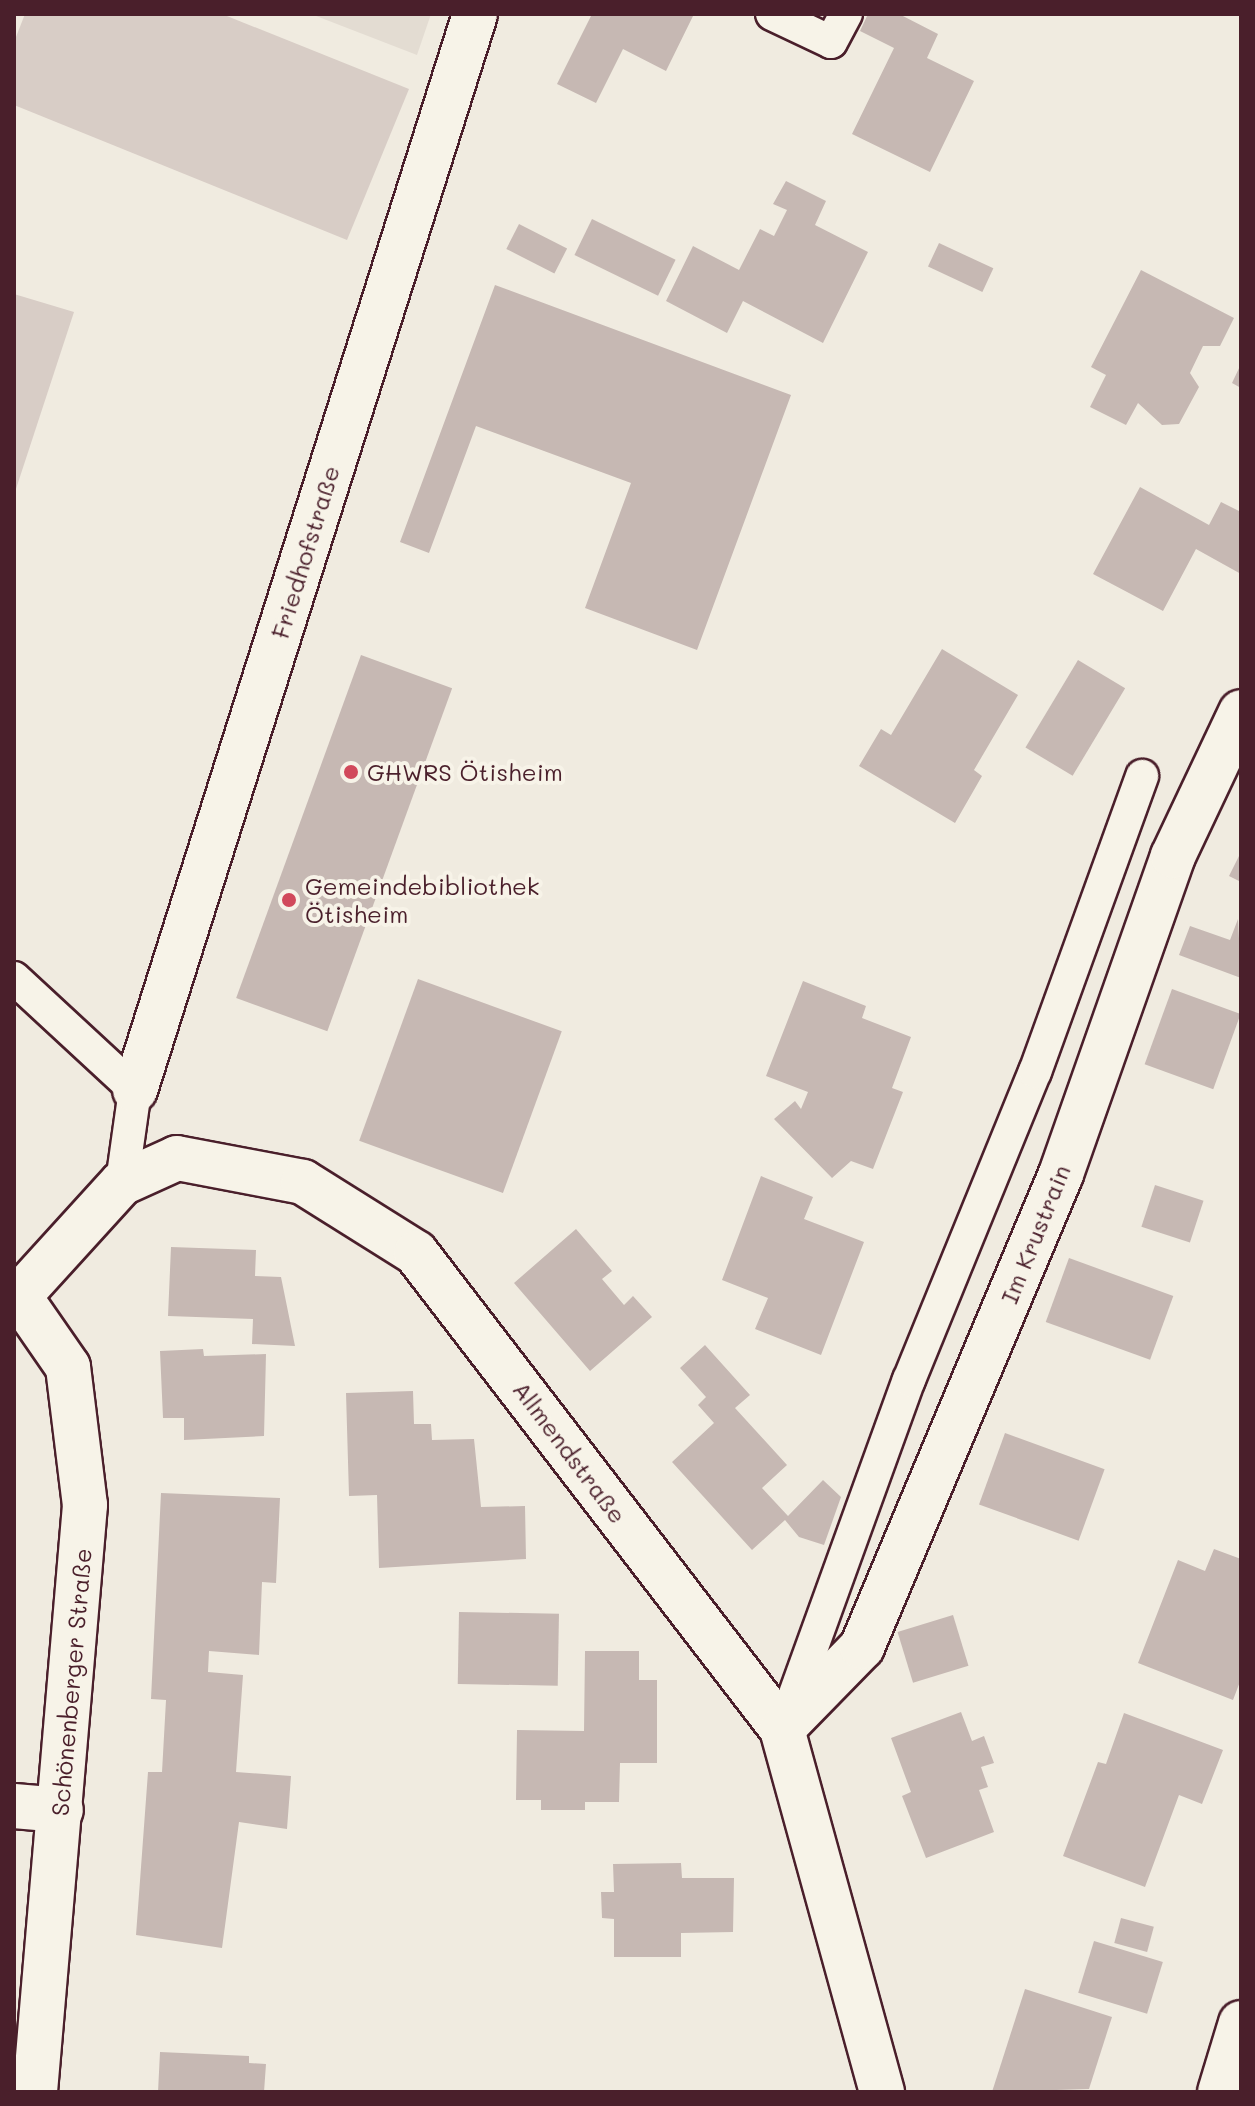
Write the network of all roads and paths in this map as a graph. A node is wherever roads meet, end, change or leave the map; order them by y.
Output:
1 (475, 14) edge
2 (772, 14) edge
3 (846, 14) edge
4 (1241, 712) edge
5 (1142, 776) dead end
6 (14, 978) edge
7 (135, 1090) junction
8 (122, 1183) junction
9 (17, 1292) edge
10 (782, 1729) junction
11 (14, 1806) edge
12 (61, 1810) junction
13 (1241, 2023) edge
14 (35, 2092) edge
15 (882, 2092) edge
16 (1220, 2092) edge

1 - 7 street, Friedhofstraße
2 - 3 lane
4 - 10 street, Im Krustrain
5 - 10 lane
6 - 7 lane
7 - 8 lane
8 - 9 street, Allmendstraße
8 - 10 street, Allmendstraße
9 - 12 street, Schönenberger Straße
10 - 15 street, Allmendstraße
11 - 12 street
12 - 14 street, Schönenberger Straße
13 - 16 street

